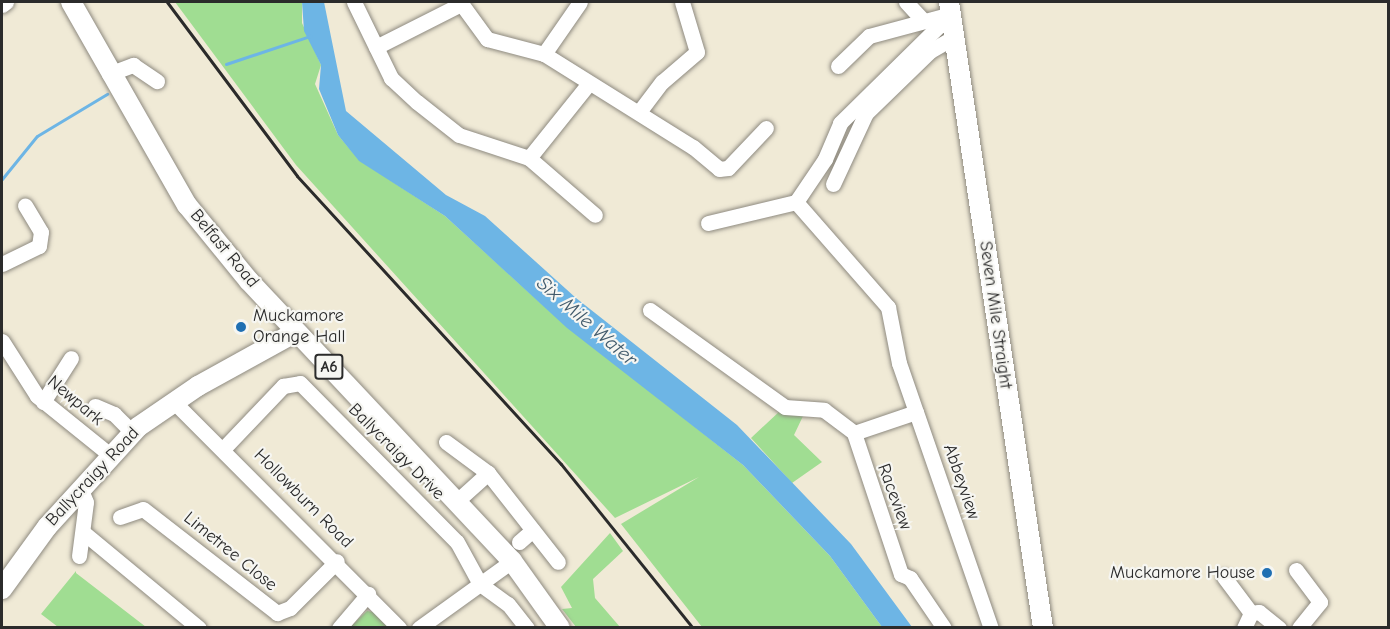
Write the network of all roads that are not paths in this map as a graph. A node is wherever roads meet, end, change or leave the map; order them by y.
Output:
1 (6, 2) edge
2 (71, 2) edge
3 (354, 2) edge
4 (580, 2) edge
5 (682, 2) edge
6 (906, 2) edge
7 (460, 3) edge
8 (2, 5) edge
9 (950, 8) edge
10 (921, 18) junction
11 (954, 37) junction
12 (376, 47) junction
13 (544, 54) junction
14 (838, 66) dead end
15 (109, 74) junction
16 (157, 81) dead end
17 (589, 83) junction
18 (639, 112) junction
19 (766, 128) dead end
20 (529, 158) junction
21 (833, 184) dead end
22 (796, 202) junction
23 (25, 205) dead end
24 (595, 215) dead end
25 (708, 223) dead end
26 (2, 264) edge
27 (650, 310) dead end
28 (296, 332) junction
29 (2, 341) edge
30 (70, 358) dead end
31 (43, 402) junction
32 (174, 402) junction
33 (95, 406) dead end
34 (916, 412) junction
35 (133, 433) junction
36 (854, 433) junction
37 (446, 442) dead end
38 (224, 448) junction
39 (110, 455) junction
40 (488, 473) junction
41 (80, 488) junction
42 (457, 501) junction
43 (120, 517) dead end
44 (533, 530) junction
45 (84, 533) junction
46 (519, 542) dead end
47 (79, 556) dead end
48 (337, 561) junction
49 (512, 561) junction
50 (558, 562) dead end
51 (1296, 570) dead end
52 (1224, 577) dead end
53 (480, 584) junction
54 (2, 589) edge
55 (368, 594) junction
56 (1251, 613) junction
57 (188, 624) edge
58 (339, 627) edge
59 (399, 627) edge
60 (419, 627) edge
61 (527, 627) edge
62 (560, 627) edge
63 (944, 627) edge
64 (991, 627) edge
65 (1043, 627) edge
66 (1244, 627) edge
67 (1279, 627) edge
68 (1299, 627) edge

1 - 8 street
2 - 15 main road, Belfast Road / A6
3 - 12 street
4 - 13 street
5 - 18 street
6 - 10 street
7 - 12 street
7 - 13 street
9 - 10 street
9 - 11 main road, Seven Mile Straight
9 - 22 street
10 - 14 street
11 - 21 street
11 - 65 main road, Seven Mile Straight
12 - 20 street
13 - 17 street
15 - 16 street
15 - 28 main road, Belfast Road / A6
17 - 18 street
17 - 20 street
18 - 19 street
20 - 24 street
22 - 25 street
22 - 34 street, Abbeyview
23 - 26 street
27 - 36 street
28 - 32 main road, Ballycraigy Road
28 - 42 main road, Belfast Road / A6
29 - 31 street, Newpark
30 - 31 street
31 - 39 street, Newpark
32 - 35 main road, Ballycraigy Road
32 - 38 street, Hollowburn Road
33 - 35 street
34 - 36 street
34 - 64 street, Abbeyview
35 - 39 main road, Ballycraigy Road
36 - 63 street, Raceview
37 - 40 street
38 - 48 street, Hollowburn Road
38 - 53 street, Ballycraigy Drive
39 - 41 main road, Ballycraigy Road
40 - 42 street
40 - 44 street
41 - 45 street
41 - 54 main road, Ballycraigy Road
42 - 49 main road, Belfast Road / A6
43 - 48 street, Limetree Close
44 - 46 street
44 - 50 street
45 - 47 street
45 - 57 street
48 - 55 street, Hollowburn Road
49 - 53 street
49 - 62 main road, Belfast Road / A6
51 - 68 street
52 - 56 street
53 - 60 street
53 - 61 street, Ballycraigy Drive
55 - 58 street
55 - 59 street, Hollowburn Road
56 - 66 street
56 - 67 street

